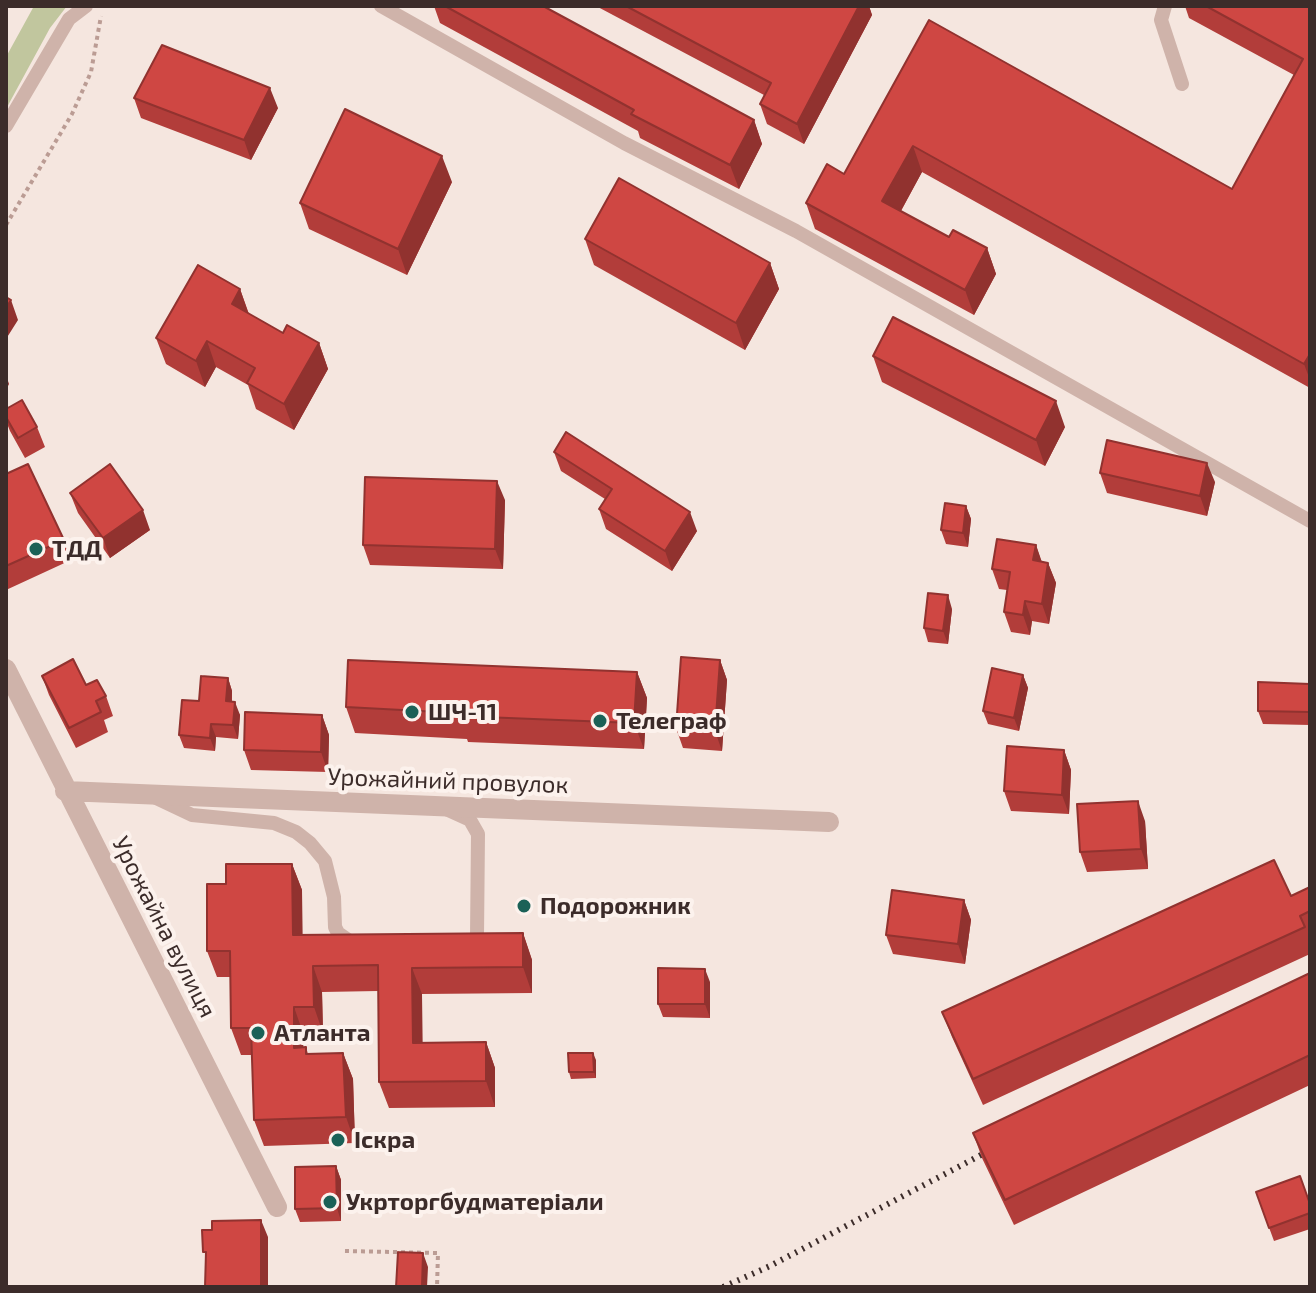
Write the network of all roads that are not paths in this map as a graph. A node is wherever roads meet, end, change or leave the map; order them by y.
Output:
1 (86, 6) edge
2 (381, 6) edge
3 (1165, 6) edge
4 (1182, 84) dead end
5 (6, 126) edge
6 (1310, 521) edge
7 (6, 669) edge
8 (65, 791) junction
9 (150, 795) junction
10 (437, 807) junction
11 (829, 822) dead end
12 (364, 948) edge
13 (449, 949) edge
14 (277, 1207) dead end

1 - 5 lane
2 - 6 lane
3 - 4 lane
7 - 8 street, Урожайна вулиця
8 - 9 street, Урожайний провулок
8 - 14 street, Урожайна вулиця
9 - 10 street, Урожайний провулок
9 - 12 lane
10 - 11 street, Урожайний провулок
10 - 13 lane

